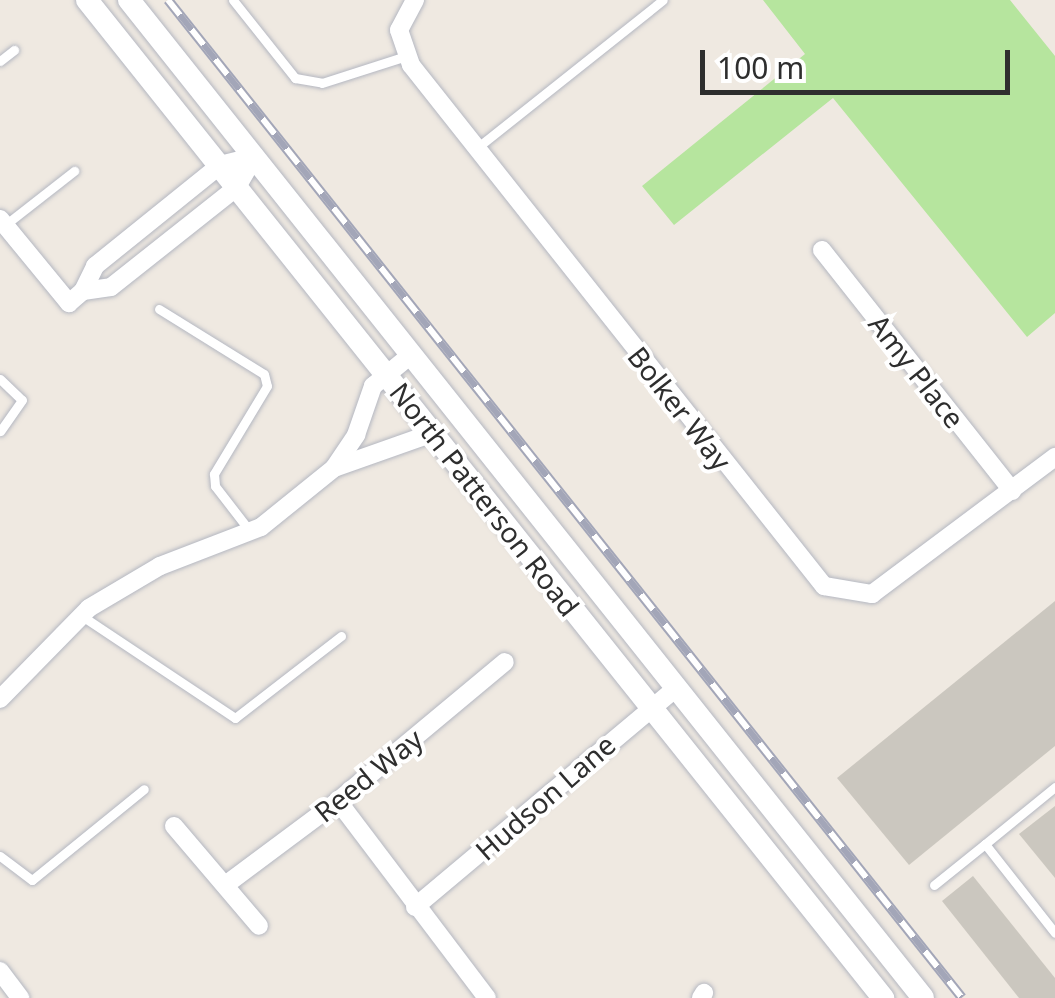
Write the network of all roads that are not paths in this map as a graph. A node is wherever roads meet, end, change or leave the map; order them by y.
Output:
1 (87, 0) edge
2 (130, 0) edge
3 (233, 0) edge
4 (415, 0) edge
5 (663, 0) edge
6 (14, 50) dead end
7 (406, 56) junction
8 (0, 61) edge
9 (476, 149) junction
10 (254, 156) junction
11 (220, 164) junction
12 (74, 171) dead end
13 (237, 187) junction
14 (2, 222) edge
15 (822, 250) dead end
16 (76, 297) junction
17 (159, 309) dead end
18 (412, 354) junction
19 (386, 374) junction
20 (0, 379) edge
21 (0, 431) edge
22 (434, 432) junction
23 (1055, 457) edge
24 (334, 468) junction
25 (1012, 491) junction
26 (250, 532) junction
27 (82, 616) junction
28 (341, 636) dead end
29 (505, 662) dead end
30 (676, 688) junction
31 (0, 699) edge
32 (651, 708) junction
33 (1055, 787) edge
34 (144, 789) dead end
35 (338, 801) junction
36 (174, 826) dead end
37 (984, 844) junction
38 (0, 856) edge
39 (228, 883) junction
40 (934, 885) dead end
41 (415, 907) junction
42 (259, 926) dead end
43 (1055, 933) edge
44 (0, 971) edge
45 (20, 998) edge
46 (487, 998) edge
47 (883, 998) edge
48 (923, 998) edge

1 - 11 street, North Patterson Road
2 - 10 street, North Patterson Road
3 - 7 lane
4 - 7 street
5 - 9 lane
6 - 8 lane
7 - 9 street, Bolker Way
9 - 25 street, Bolker Way
10 - 11 street
10 - 13 street
10 - 18 street, North Patterson Road
11 - 13 street, North Patterson Road
11 - 16 street
12 - 14 lane
13 - 16 street
13 - 19 street, North Patterson Road
14 - 16 street
15 - 25 street, Amy Place
17 - 26 lane
18 - 19 street
18 - 30 street, North Patterson Road
19 - 22 street, North Patterson Road
19 - 24 street
20 - 21 lane
22 - 24 street
22 - 32 street, North Patterson Road
23 - 25 street, Bolker Way
24 - 26 street
26 - 27 street
27 - 28 lane
27 - 31 street
29 - 35 street, Reed Way
30 - 32 street, Hudson Lane
30 - 48 street, North Patterson Road
32 - 41 street, Hudson Lane
32 - 47 street, North Patterson Road
33 - 37 lane
34 - 38 lane
35 - 39 street, Reed Way
35 - 41 street
36 - 39 street
37 - 40 lane
37 - 43 lane
39 - 42 street
41 - 46 street
44 - 45 street

